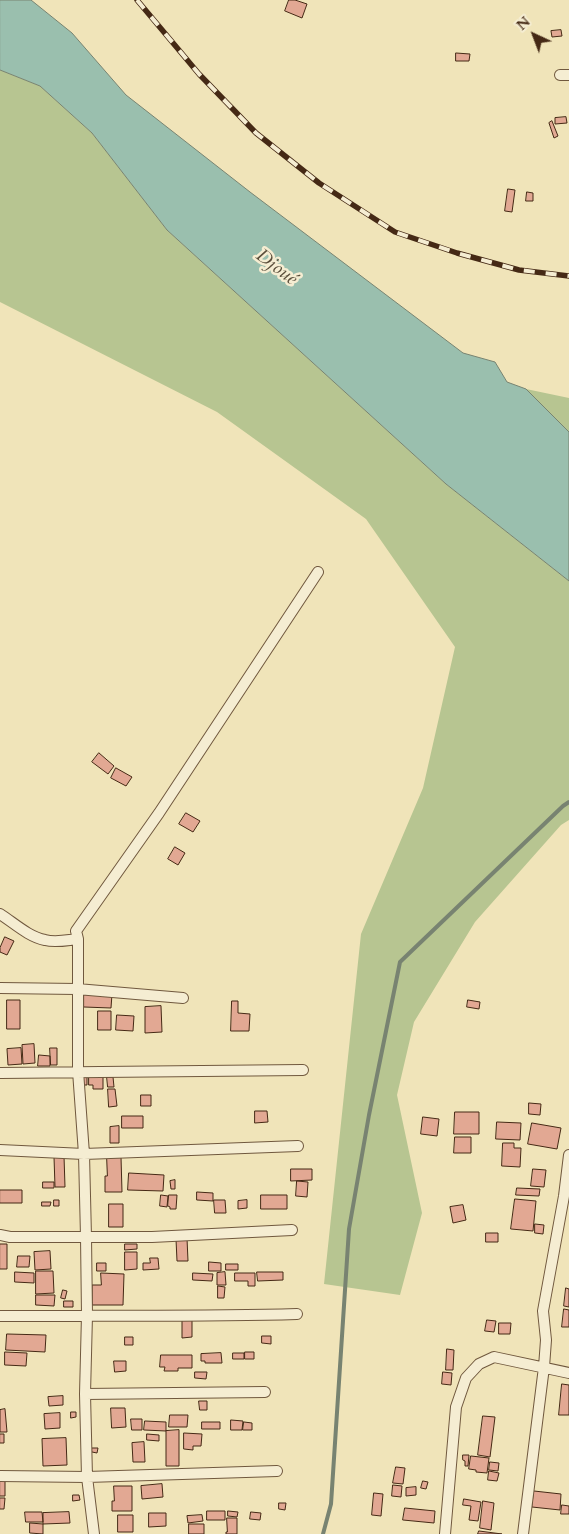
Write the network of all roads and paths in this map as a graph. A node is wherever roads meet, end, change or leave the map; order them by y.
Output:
1 (318, 572) dead end
2 (0, 914) edge
3 (78, 939) junction
4 (0, 988) edge
5 (77, 989) junction
6 (184, 998) dead end
7 (303, 1070) dead end
8 (78, 1071) junction
9 (0, 1073) edge
10 (298, 1146) dead end
11 (0, 1150) edge
12 (84, 1154) junction
13 (569, 1155) edge
14 (292, 1230) dead end
15 (0, 1234) edge
16 (86, 1237) junction
17 (297, 1314) dead end
18 (87, 1315) junction
19 (0, 1316) edge
20 (544, 1367) junction
21 (569, 1373) edge
22 (265, 1392) dead end
23 (85, 1394) junction
24 (278, 1471) dead end
25 (0, 1476) edge
26 (88, 1477) junction
27 (94, 1534) edge
28 (445, 1534) edge
29 (523, 1534) edge

1 - 3 street
2 - 3 street
3 - 5 street
4 - 5 street
5 - 6 street
5 - 8 street
7 - 8 street
8 - 9 street
8 - 12 street
10 - 12 street
11 - 12 street
12 - 16 street
13 - 20 street
14 - 16 street
15 - 16 street
16 - 18 street
17 - 18 street
18 - 19 street
18 - 23 street
20 - 21 street
20 - 28 street
20 - 29 street
22 - 23 street
23 - 26 street
24 - 26 street
25 - 26 street
26 - 27 street

